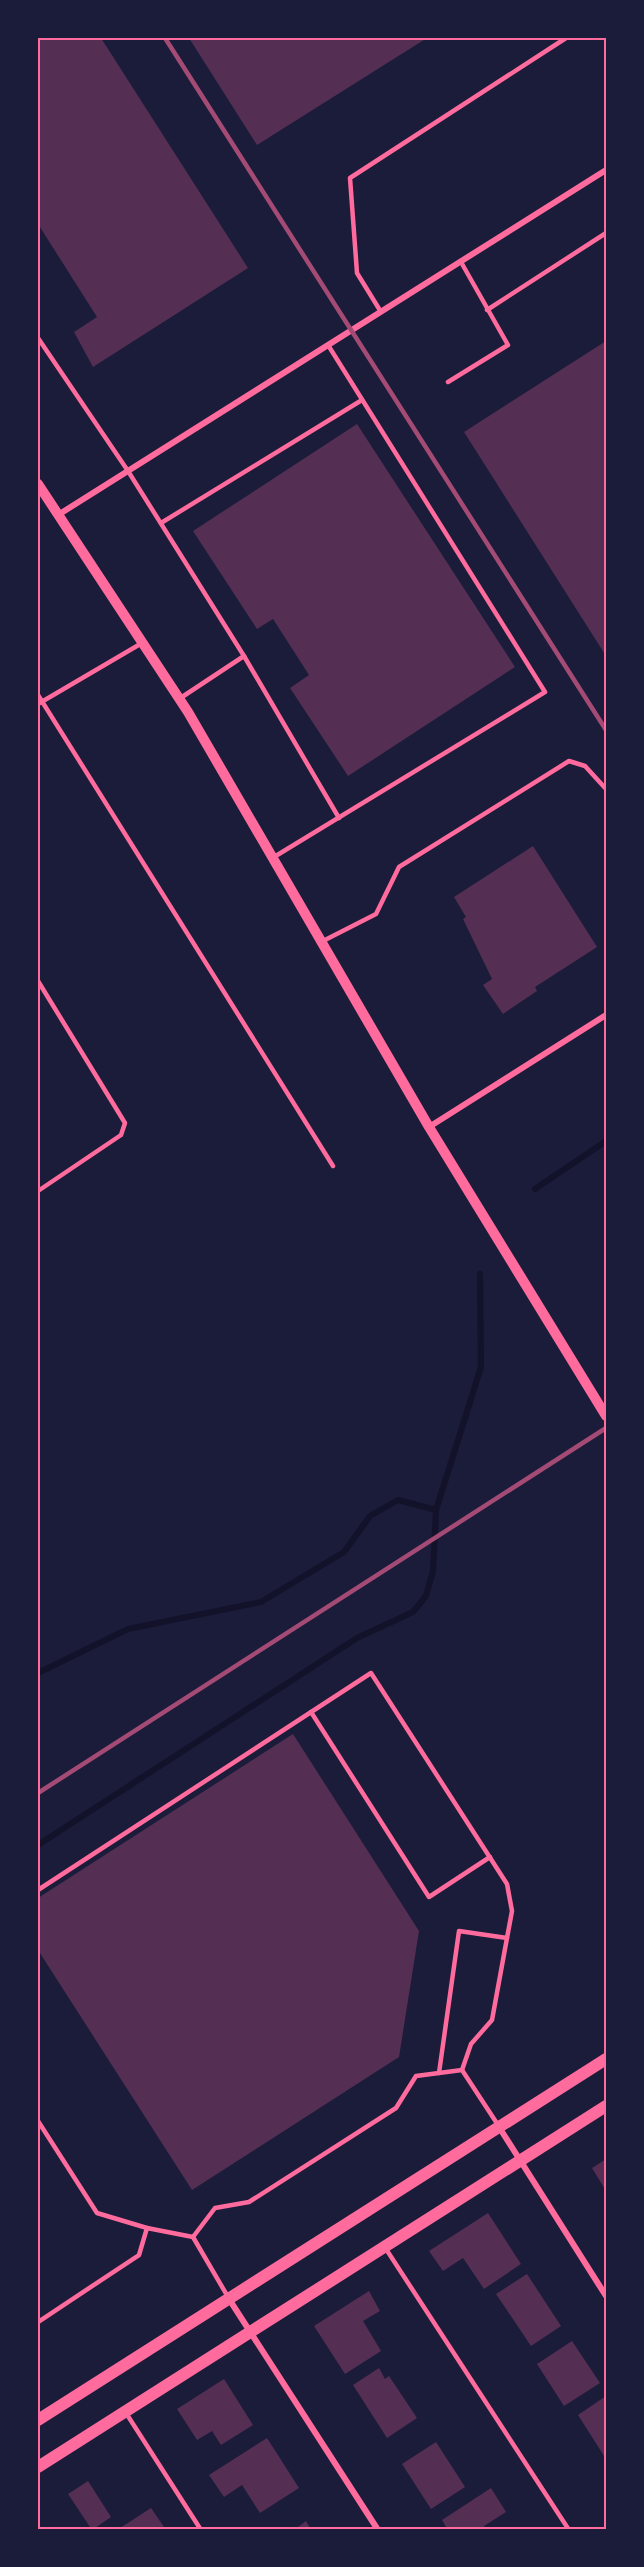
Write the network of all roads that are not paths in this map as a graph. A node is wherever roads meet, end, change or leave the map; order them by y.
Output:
1 (566, 38) edge
2 (606, 170) edge
3 (606, 233) edge
4 (461, 262) junction
5 (488, 310) junction
6 (381, 312) junction
7 (38, 338) edge
8 (328, 345) junction
9 (448, 382) dead end
10 (362, 400) junction
11 (128, 471) junction
12 (38, 484) edge
13 (58, 515) junction
14 (161, 523) junction
15 (142, 643) junction
16 (244, 656) junction
17 (38, 695) edge
18 (180, 699) junction
19 (40, 703) edge
20 (606, 789) edge
21 (339, 818) junction
22 (271, 859) junction
23 (320, 942) junction
24 (38, 981) edge
25 (606, 1015) edge
26 (429, 1127) junction
27 (333, 1166) dead end
28 (38, 1191) edge
29 (606, 1416) edge
30 (311, 1712) junction
31 (490, 1857) junction
32 (38, 1890) edge
33 (507, 1938) junction
34 (606, 2059) edge
35 (462, 2070) junction
36 (439, 2073) junction
37 (606, 2106) edge
38 (38, 2121) edge
39 (499, 2127) junction
40 (520, 2160) junction
41 (147, 2228) junction
42 (193, 2237) junction
43 (385, 2247) junction
44 (606, 2296) edge
45 (229, 2299) junction
46 (38, 2322) edge
47 (250, 2332) junction
48 (125, 2412) junction
49 (38, 2420) edge
50 (38, 2467) edge
51 (201, 2529) edge
52 (378, 2529) edge
53 (569, 2529) edge

1 - 6 lane
2 - 4 street
3 - 5 lane
4 - 5 lane
4 - 6 street
5 - 9 lane
6 - 8 street
7 - 11 lane
8 - 10 lane
8 - 11 street
10 - 14 lane
10 - 21 lane
11 - 13 street
11 - 14 lane
12 - 13 street
13 - 15 street
14 - 16 lane
15 - 18 street
15 - 19 lane
16 - 18 lane
16 - 21 lane
17 - 19 lane
18 - 22 street
19 - 27 lane
20 - 23 lane
21 - 22 lane
22 - 23 street
23 - 26 street
24 - 28 lane
25 - 26 street
26 - 29 street
30 - 31 lane
30 - 31 lane
30 - 32 lane
31 - 33 lane
33 - 35 lane
33 - 36 lane
34 - 39 main road
35 - 36 lane
35 - 39 lane
36 - 42 lane
37 - 40 main road
38 - 41 lane
39 - 40 street
39 - 45 main road
40 - 43 main road
40 - 44 street
41 - 42 lane
41 - 46 lane
42 - 45 lane
43 - 47 main road
43 - 53 lane
45 - 47 street
45 - 49 main road
47 - 48 main road
47 - 52 street
48 - 50 main road
48 - 51 lane

